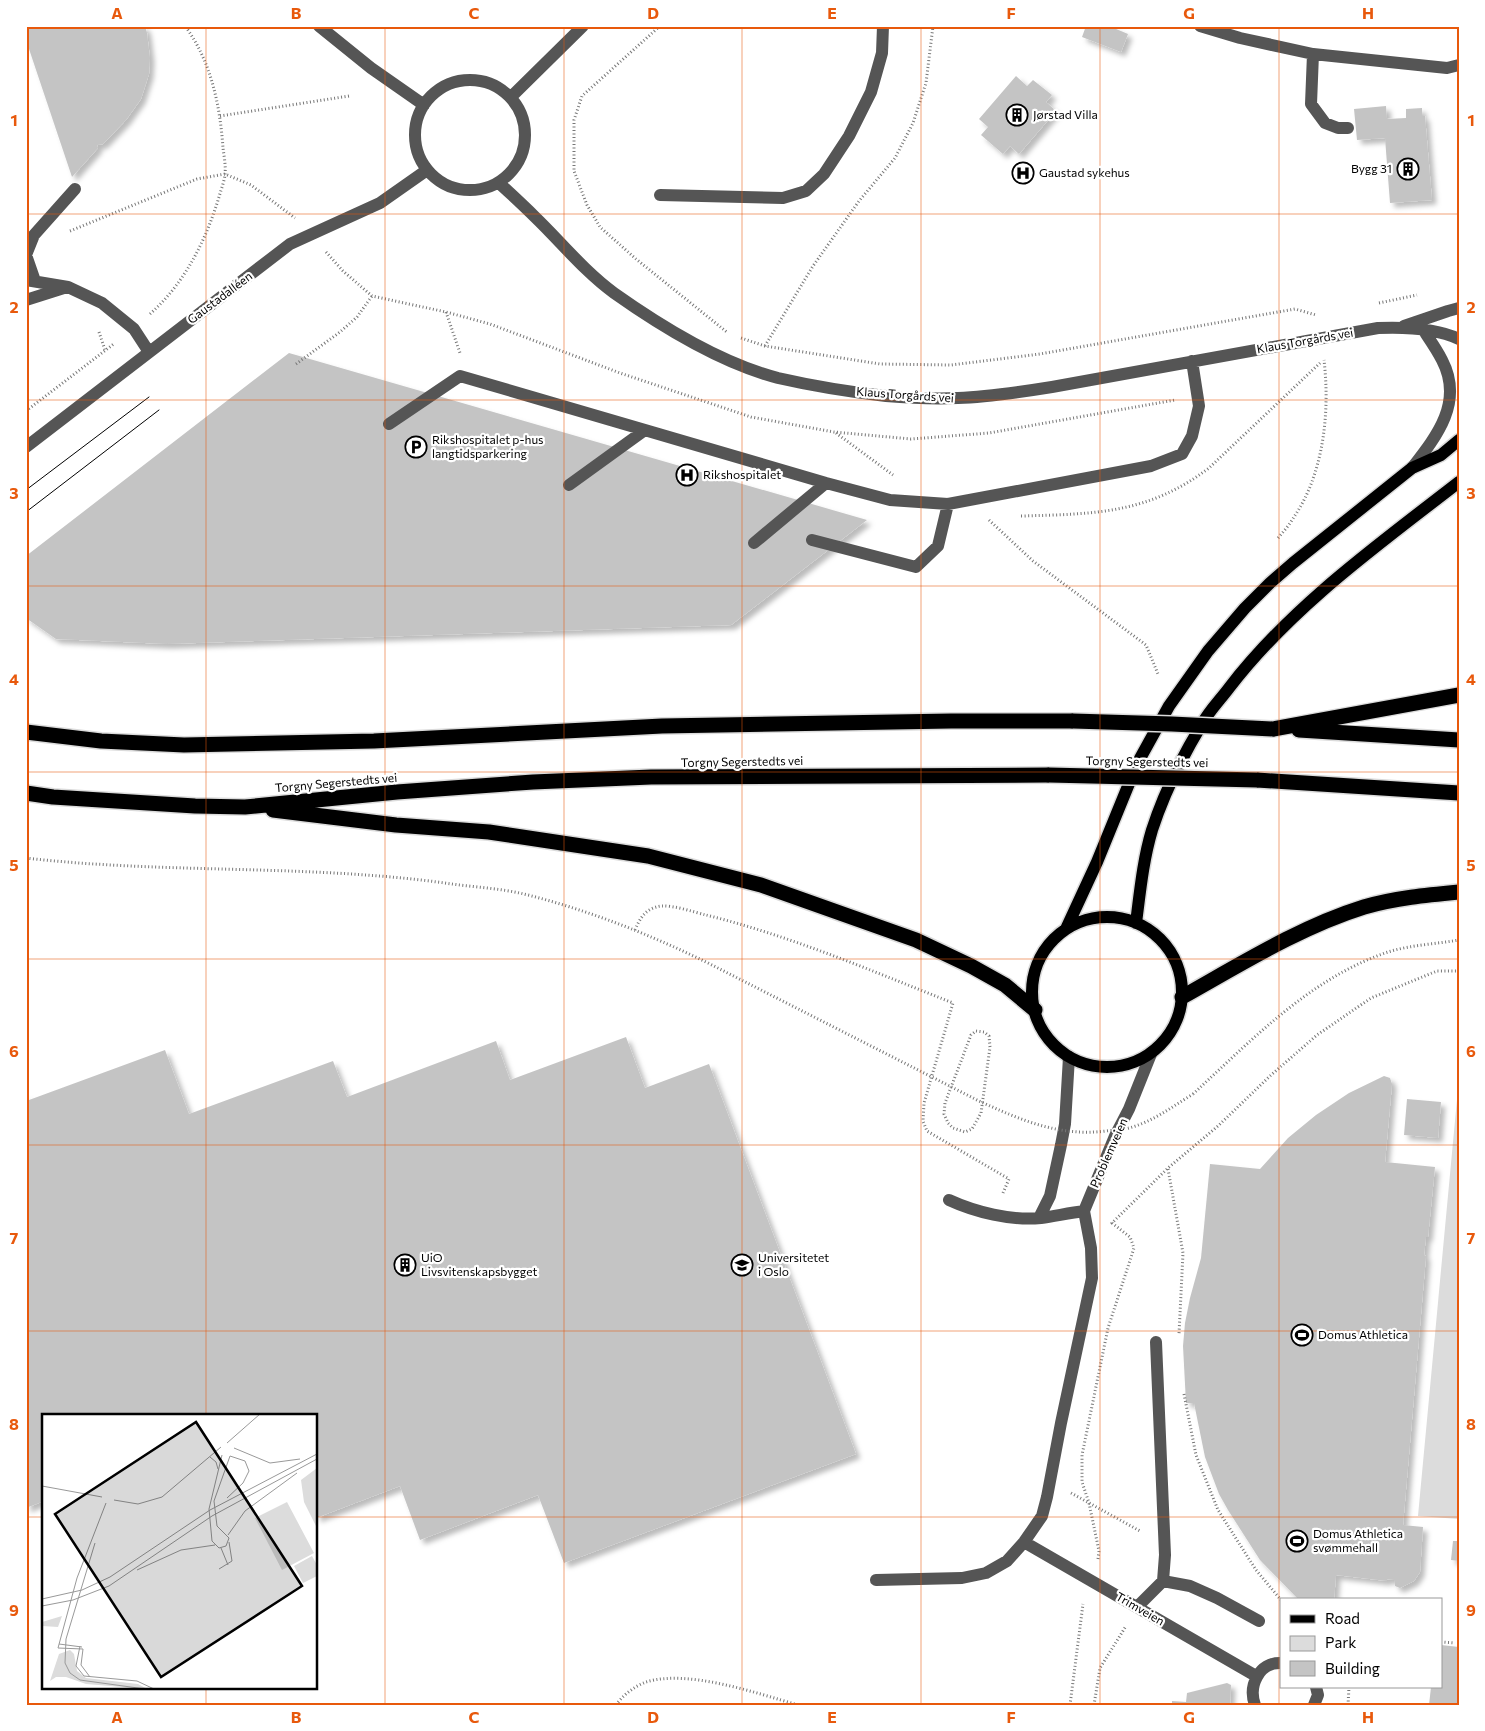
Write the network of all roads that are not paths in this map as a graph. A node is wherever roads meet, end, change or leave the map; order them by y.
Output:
1 (319, 26) edge
2 (583, 26) edge
3 (883, 26) edge
4 (1200, 26) edge
5 (1313, 54) junction
6 (1459, 65) edge
7 (511, 97) junction
8 (424, 105) junction
9 (1348, 128) dead end
10 (427, 170) junction
11 (499, 183) junction
12 (74, 188) dead end
13 (660, 195) dead end
14 (30, 280) edge
15 (68, 287) junction
16 (26, 300) edge
17 (1459, 308) edge
18 (1402, 327) junction
19 (1424, 331) junction
20 (1459, 339) edge
21 (149, 352) junction
22 (1192, 361) junction
23 (389, 424) dead end
24 (644, 430) junction
25 (1459, 440) edge
26 (26, 447) edge
27 (1412, 468) junction
28 (1459, 482) edge
29 (826, 483) junction
30 (569, 485) dead end
31 (948, 504) junction
32 (812, 540) dead end
33 (754, 543) dead end
34 (1459, 695) edge
35 (1283, 728) junction
36 (26, 732) edge
37 (1459, 740) edge
38 (26, 793) edge
39 (1459, 793) edge
40 (245, 807) junction
41 (1459, 892) edge
42 (1136, 923) junction
43 (1066, 929) junction
44 (1182, 997) junction
45 (1035, 1010) junction
46 (1151, 1054) junction
47 (1069, 1057) junction
48 (949, 1200) dead end
49 (1084, 1211) junction
50 (1039, 1218) junction
51 (1156, 1342) dead end
52 (1024, 1542) junction
53 (876, 1580) dead end
54 (1163, 1581) junction
55 (1137, 1607) junction
56 (1259, 1621) dead end
57 (1280, 1662) edge
58 (1256, 1676) junction
59 (1316, 1688) edge
60 (1255, 1705) edge
61 (1314, 1705) edge

1 - 8 street
2 - 7 street
3 - 13 street
4 - 5 street
5 - 6 street
5 - 9 street
7 - 8 street
7 - 11 street
8 - 10 street
10 - 11 street
10 - 21 street, Gaustadalléen
11 - 22 street, Klaus Torgårds vei
12 - 14 street
14 - 15 street
15 - 16 street
15 - 21 street
17 - 18 street, Klaus Torgårds vei
18 - 19 street, Klaus Torgårds vei
18 - 22 street, Klaus Torgårds vei
19 - 20 street, Klaus Torgårds vei
19 - 27 street
21 - 26 street, Gaustadalléen
22 - 31 street
23 - 24 street
24 - 29 street
24 - 30 street
25 - 27 main road
27 - 43 main road
28 - 42 main road
29 - 31 street
29 - 33 street
31 - 32 street
34 - 35 highway
35 - 36 highway, bridge
35 - 37 highway
38 - 40 highway, Torgny Segerstedts vei
39 - 40 highway, Torgny Segerstedts vei, bridge
40 - 45 highway
41 - 44 highway
42 - 43 main road
42 - 44 main road
43 - 45 main road
44 - 46 main road
45 - 47 main road
46 - 47 main road
46 - 49 street, Problemveien
47 - 50 street
48 - 50 street
49 - 50 street
49 - 52 street
51 - 54 street
52 - 53 street
52 - 55 street, Trimveien
54 - 55 street
54 - 56 street
55 - 58 street, Trimveien
57 - 58 street
58 - 60 street
59 - 61 street

